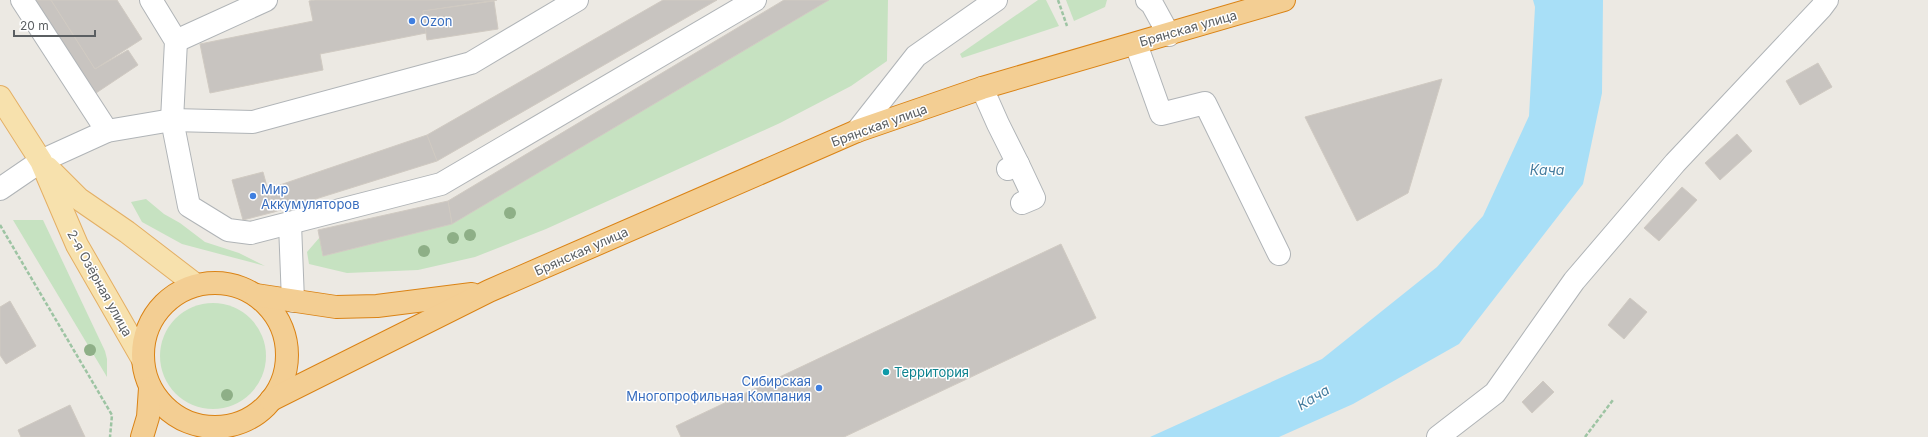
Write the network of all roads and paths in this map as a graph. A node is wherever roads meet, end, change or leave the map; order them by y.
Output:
1 (22, 0) edge
2 (151, 0) edge
3 (266, 0) edge
4 (577, 0) edge
5 (755, 0) edge
6 (996, 0) edge
7 (1058, 0) edge
8 (1147, 0) edge
9 (1284, 0) edge
10 (1827, 0) edge
11 (1067, 26) dead end
12 (1169, 35) junction
13 (176, 41) junction
14 (1136, 44) junction
15 (982, 88) junction
16 (0, 97) edge
17 (172, 120) junction
18 (107, 131) junction
19 (857, 131) junction
20 (42, 161) junction
21 (0, 189) edge
22 (1022, 203) dead end
23 (290, 224) junction
24 (0, 225) edge
25 (1279, 254) dead end
26 (196, 285) junction
27 (489, 291) junction
28 (256, 295) junction
29 (293, 301) junction
30 (142, 358) junction
31 (150, 388) junction
32 (271, 400) junction
33 (1613, 400) dead end
34 (244, 422) junction
35 (110, 437) edge
36 (142, 437) edge
37 (222, 437) edge
38 (1438, 437) edge
39 (1585, 437) edge

1 - 18 street
2 - 13 street
3 - 13 street
4 - 17 street
5 - 23 street
6 - 19 street
7 - 11 path
8 - 12 street
9 - 12 highway, Брянская улица
10 - 38 street
12 - 14 highway, Брянская улица
13 - 17 street
14 - 15 highway, Брянская улица
14 - 25 street
15 - 19 highway, Брянская улица
15 - 22 street
16 - 20 main road, 2-я Озёрная улица
17 - 18 street
17 - 23 street
18 - 20 street
19 - 27 highway, Брянская улица
20 - 21 street
20 - 26 main road, 2-я Озёрная улица
20 - 30 main road, 2-я Озёрная улица
23 - 29 street
24 - 35 path
26 - 28 highway, Брянская улица
26 - 30 highway, Брянская улица
27 - 29 highway, Брянская улица
27 - 32 highway, Брянская улица
28 - 29 highway, Брянская улица
28 - 32 highway, Брянская улица
30 - 31 highway, Брянская улица
31 - 34 highway, Брянская улица
31 - 36 highway, Брянская улица
32 - 34 highway, Брянская улица
33 - 39 path
34 - 37 highway, Брянская улица

